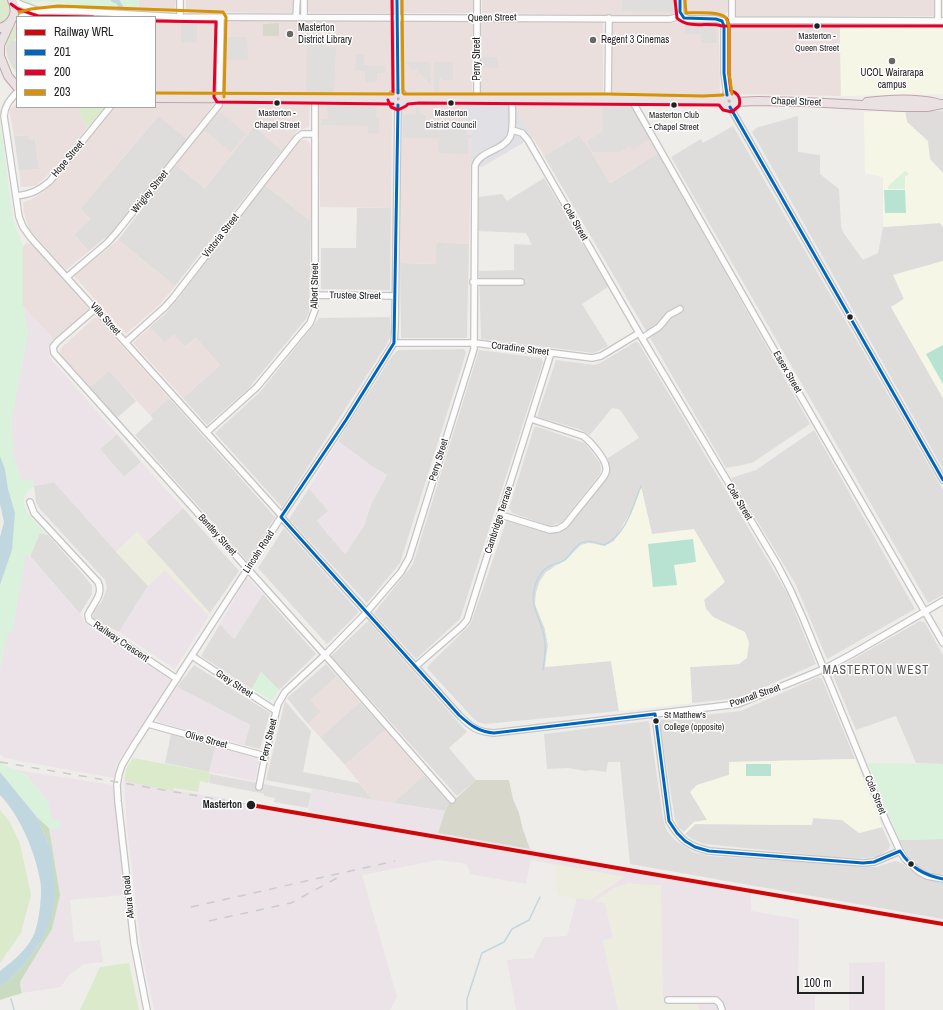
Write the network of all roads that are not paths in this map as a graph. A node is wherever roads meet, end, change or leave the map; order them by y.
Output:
1 (12, 0) edge
2 (180, 0) edge
3 (297, 0) edge
4 (304, 0) edge
5 (398, 0) edge
6 (478, 0) edge
7 (680, 0) edge
8 (732, 0) edge
9 (938, 0) edge
10 (39, 11) junction
11 (24, 16) edge
12 (180, 16) junction
13 (681, 16) junction
14 (220, 17) junction
15 (296, 17) junction
16 (304, 17) junction
17 (398, 17) junction
18 (477, 18) junction
19 (608, 18) junction
20 (13, 20) edge
21 (732, 20) junction
22 (722, 21) junction
23 (941, 21) edge
24 (0, 28) edge
25 (0, 57) edge
26 (16, 86) edge
27 (16, 93) edge
28 (220, 97) junction
29 (156, 98) edge
30 (315, 98) junction
31 (725, 98) junction
32 (398, 99) junction
33 (477, 99) junction
34 (608, 99) junction
35 (512, 100) junction
36 (634, 100) junction
37 (732, 104) junction
38 (942, 104) edge
39 (109, 108) edge
40 (512, 130) junction
41 (315, 134) junction
42 (16, 196) junction
43 (67, 277) junction
44 (473, 282) junction
45 (521, 282) dead end
46 (315, 295) junction
47 (395, 296) junction
48 (95, 309) junction
49 (680, 309) dead end
50 (641, 335) junction
51 (126, 342) junction
52 (394, 343) junction
53 (475, 344) junction
54 (551, 353) junction
55 (531, 418) junction
56 (207, 432) junction
57 (943, 480) edge
58 (30, 502) dead end
59 (501, 515) junction
60 (282, 517) junction
61 (248, 569) junction
62 (943, 601) edge
63 (925, 611) junction
64 (367, 612) junction
65 (943, 643) edge
66 (325, 655) junction
67 (192, 656) junction
68 (416, 666) junction
69 (824, 668) junction
70 (177, 679) junction
71 (276, 711) junction
72 (655, 714) junction
73 (148, 724) junction
74 (475, 729) joint
75 (265, 756) junction
76 (118, 782) joint
77 (259, 787) dead end
78 (452, 800) dead end
79 (900, 851) junction
80 (943, 879) edge
81 (668, 1000) dead end
82 (147, 1010) edge
83 (722, 1010) edge

1 - 10 street, Queen Street
1 - 20 highway
2 - 12 street
3 - 15 street
4 - 16 street
5 - 17 street, Lincoln Road
6 - 18 street, Perry Street
7 - 13 street
8 - 21 street
9 - 23 street
10 - 11 street, Queen Street
10 - 12 street, Queen Street
12 - 14 street, Queen Street
13 - 19 street, Queen Street
13 - 22 street, Queen Street
14 - 15 street, Queen Street
14 - 28 street
15 - 16 street, Queen Street
16 - 17 street, Queen Street
17 - 18 street, Queen Street
17 - 32 street, Lincoln Road
18 - 19 street, Queen Street
18 - 33 street, Perry Street
19 - 34 street
20 - 24 highway
20 - 25 highway
21 - 22 street, Queen Street
21 - 23 street, Queen Street
22 - 31 street
25 - 26 highway
27 - 42 street, Villa Street
28 - 29 highway
28 - 30 highway
28 - 43 street, Wrigley Street
30 - 32 highway
30 - 41 street, Albert Street
31 - 36 highway
31 - 37 highway
32 - 33 highway
32 - 47 street, Lincoln Road
33 - 35 highway
34 - 35 highway
34 - 36 highway
35 - 40 street
36 - 63 street, Essex Street
37 - 38 highway, Chapel Street
37 - 57 street
39 - 42 street, Hope Street
40 - 44 street, Perry Street
40 - 50 street, Cole Street
41 - 46 street, Albert Street
41 - 51 street, Victoria Street
42 - 43 street, Villa Street
43 - 48 street, Villa Street
44 - 45 street
44 - 53 street, Perry Street
46 - 47 street, Trustee Street
46 - 56 street, Albert Street
47 - 52 street, Lincoln Road
48 - 51 street, Villa Street
48 - 61 street, Bentley Street
49 - 50 street, Coradine Street
50 - 54 street, Coradine Street
50 - 69 street, Cole Street
51 - 56 street, Villa Street
52 - 53 street, Coradine Street
52 - 60 street, Lincoln Road
53 - 54 street, Coradine Street
53 - 64 street, Perry Street
54 - 55 street, Cambridge Terrace
55 - 59 street, Cambridge Terrace
55 - 59 street
56 - 60 street, Villa Street
58 - 70 street, Railway Crescent
59 - 68 street, Cambridge Terrace
60 - 61 street, Lincoln Road
60 - 64 street, Villa Street
61 - 66 street, Bentley Street
61 - 67 street, Lincoln Road
62 - 63 street, Pownall Street
63 - 65 street, Essex Street
63 - 69 street, Pownall Street
64 - 66 street, Perry Street
64 - 68 street, Villa Street
66 - 71 street, Perry Street
66 - 78 street, Bentley Street
67 - 70 street, Lincoln Road
67 - 71 street, Grey Street
68 - 74 street, Villa Street
69 - 72 street, Pownall Street
69 - 79 street, Cole Street
70 - 73 street, Lincoln Road
71 - 75 street, Perry Street
72 - 74 street, Pownall Street
72 - 79 street
73 - 75 street, Olive Street
73 - 76 street, Lincoln Road
75 - 77 street, Perry Street
76 - 82 street, Akura Road
79 - 80 street, Cole Street
81 - 83 street

